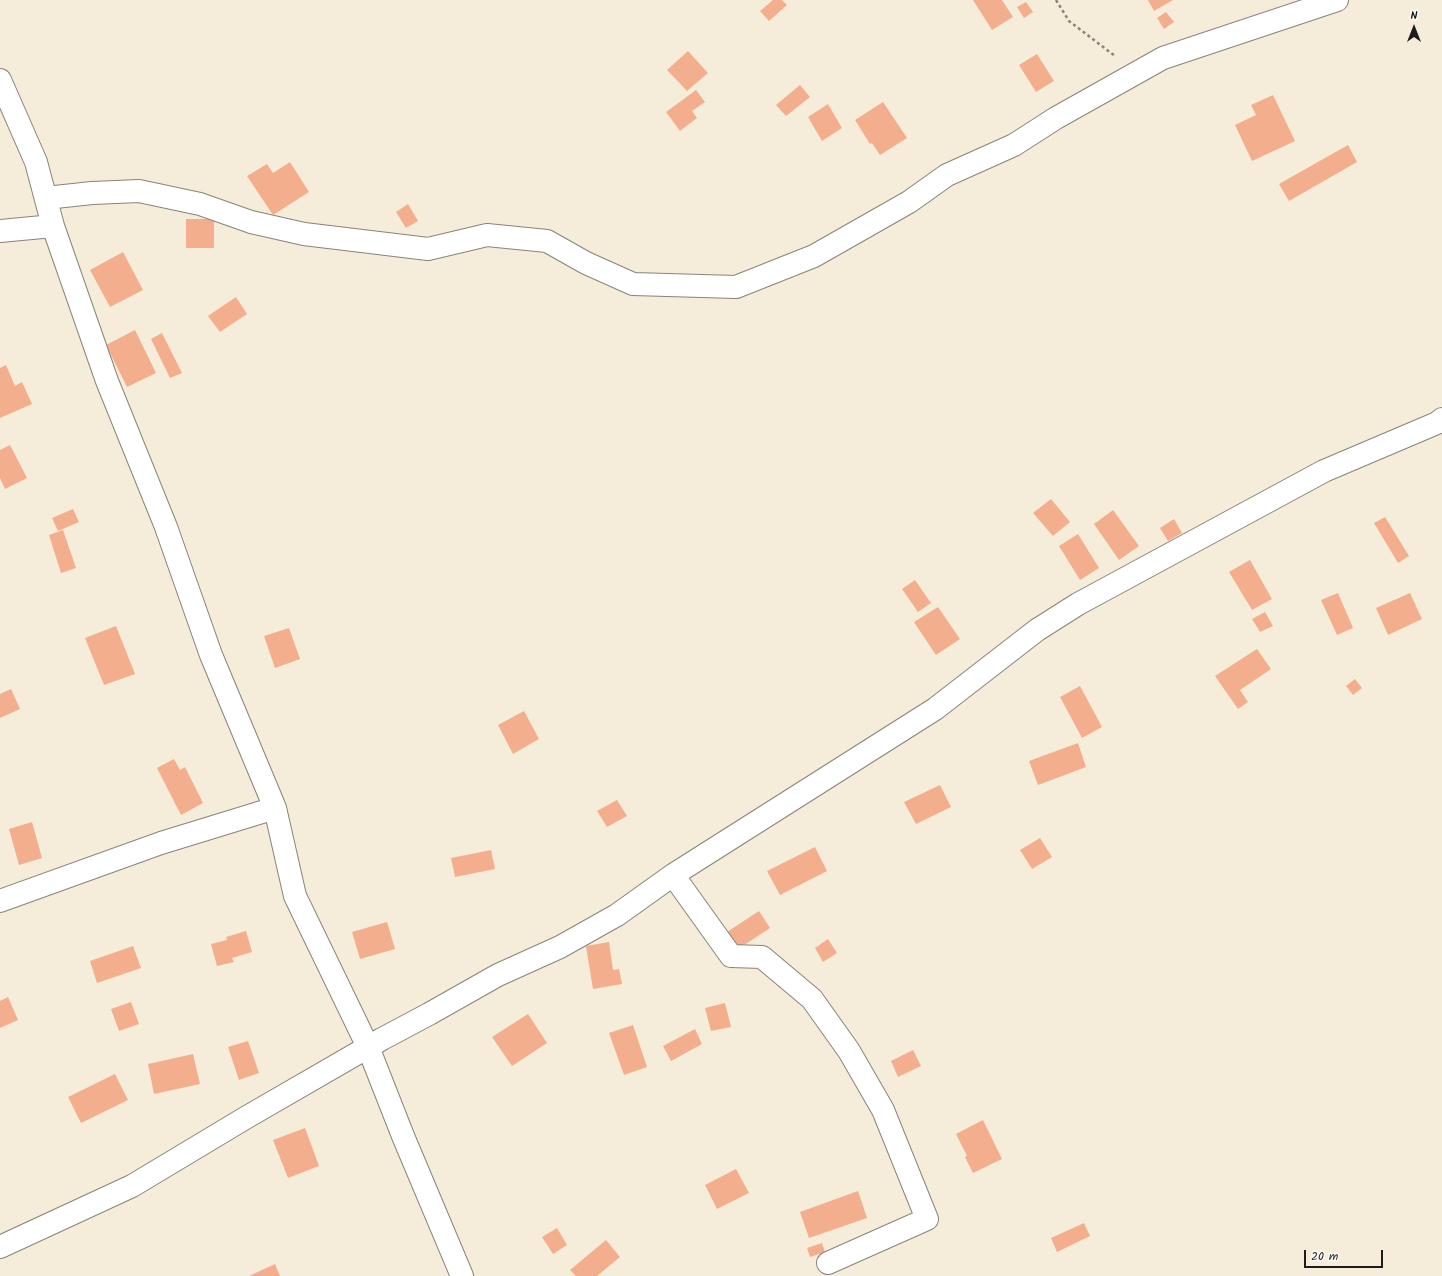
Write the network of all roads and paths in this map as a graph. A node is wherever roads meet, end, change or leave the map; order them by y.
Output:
1 (1056, 0) edge
2 (1337, 0) edge
3 (1139, 72) junction
4 (0, 80) edge
5 (46, 198) junction
6 (53, 226) junction
7 (0, 230) edge
8 (1442, 419) edge
9 (274, 808) junction
10 (673, 875) junction
11 (0, 901) edge
12 (368, 1047) junction
13 (0, 1247) edge
14 (828, 1263) dead end
15 (462, 1276) edge

1 - 3 path
2 - 3 street
3 - 5 street
4 - 5 street
5 - 6 street
6 - 7 street
6 - 9 street
8 - 10 street
9 - 11 street
9 - 12 street
10 - 12 street
10 - 14 street
12 - 13 street
12 - 15 street

